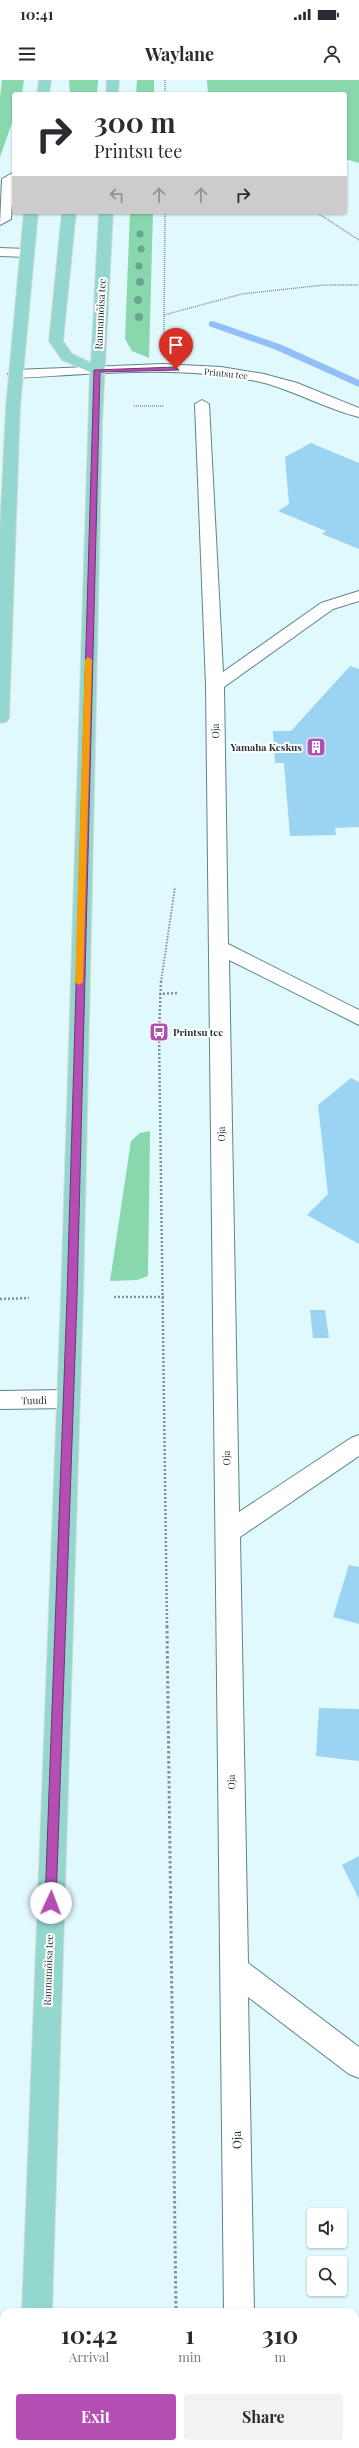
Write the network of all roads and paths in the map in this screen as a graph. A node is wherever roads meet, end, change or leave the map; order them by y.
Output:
1 (45, 80) edge
2 (113, 80) edge
3 (165, 80) edge
4 (43, 92) edge
5 (112, 92) edge
6 (165, 92) edge
7 (12, 177) edge
8 (31, 214) edge
9 (69, 214) edge
10 (106, 214) edge
11 (165, 214) edge
12 (319, 214) edge
13 (0, 221) edge
14 (359, 240) edge
15 (0, 252) edge
16 (27, 253) junction
17 (359, 285) edge
18 (164, 315) junction
19 (164, 368) junction
20 (98, 370) junction
21 (15, 374) junction
22 (202, 404) dead end
23 (132, 406) dead end
24 (161, 406) junction
25 (164, 413) dead end
26 (359, 413) edge
27 (359, 596) edge
28 (215, 685) junction
29 (0, 718) edge
30 (175, 885) dead end
31 (218, 947) junction
32 (160, 994) junction
33 (177, 994) dead end
34 (359, 1018) edge
35 (68, 1399) junction
36 (0, 1400) edge
37 (359, 1444) edge
38 (227, 1533) junction
39 (234, 1969) junction
40 (359, 2064) edge
41 (37, 2308) edge
42 (176, 2308) edge
43 (239, 2308) edge

1 - 4 main road
2 - 5 main road
3 - 6 path
7 - 13 street
8 - 16 main road
9 - 20 main road
10 - 20 main road, Rannamõisa tee
11 - 18 path
12 - 14 path
15 - 16 street
16 - 21 main road
17 - 18 path
18 - 19 path
19 - 20 street, Printsu tee
19 - 24 path
19 - 26 street, Printsu tee
20 - 21 street, Printsu tee
20 - 35 main road, Rannamõisa tee
21 - 29 main road
22 - 28 street, Oja
23 - 24 path
24 - 25 path
27 - 28 street
28 - 31 street, Oja
30 - 32 path
31 - 34 street
31 - 38 street, Oja
32 - 33 path
32 - 42 path
35 - 36 street, Tuudi
35 - 41 main road, Rannamõisa tee
37 - 38 street
38 - 39 street, Oja
39 - 40 street
39 - 43 street, Oja

